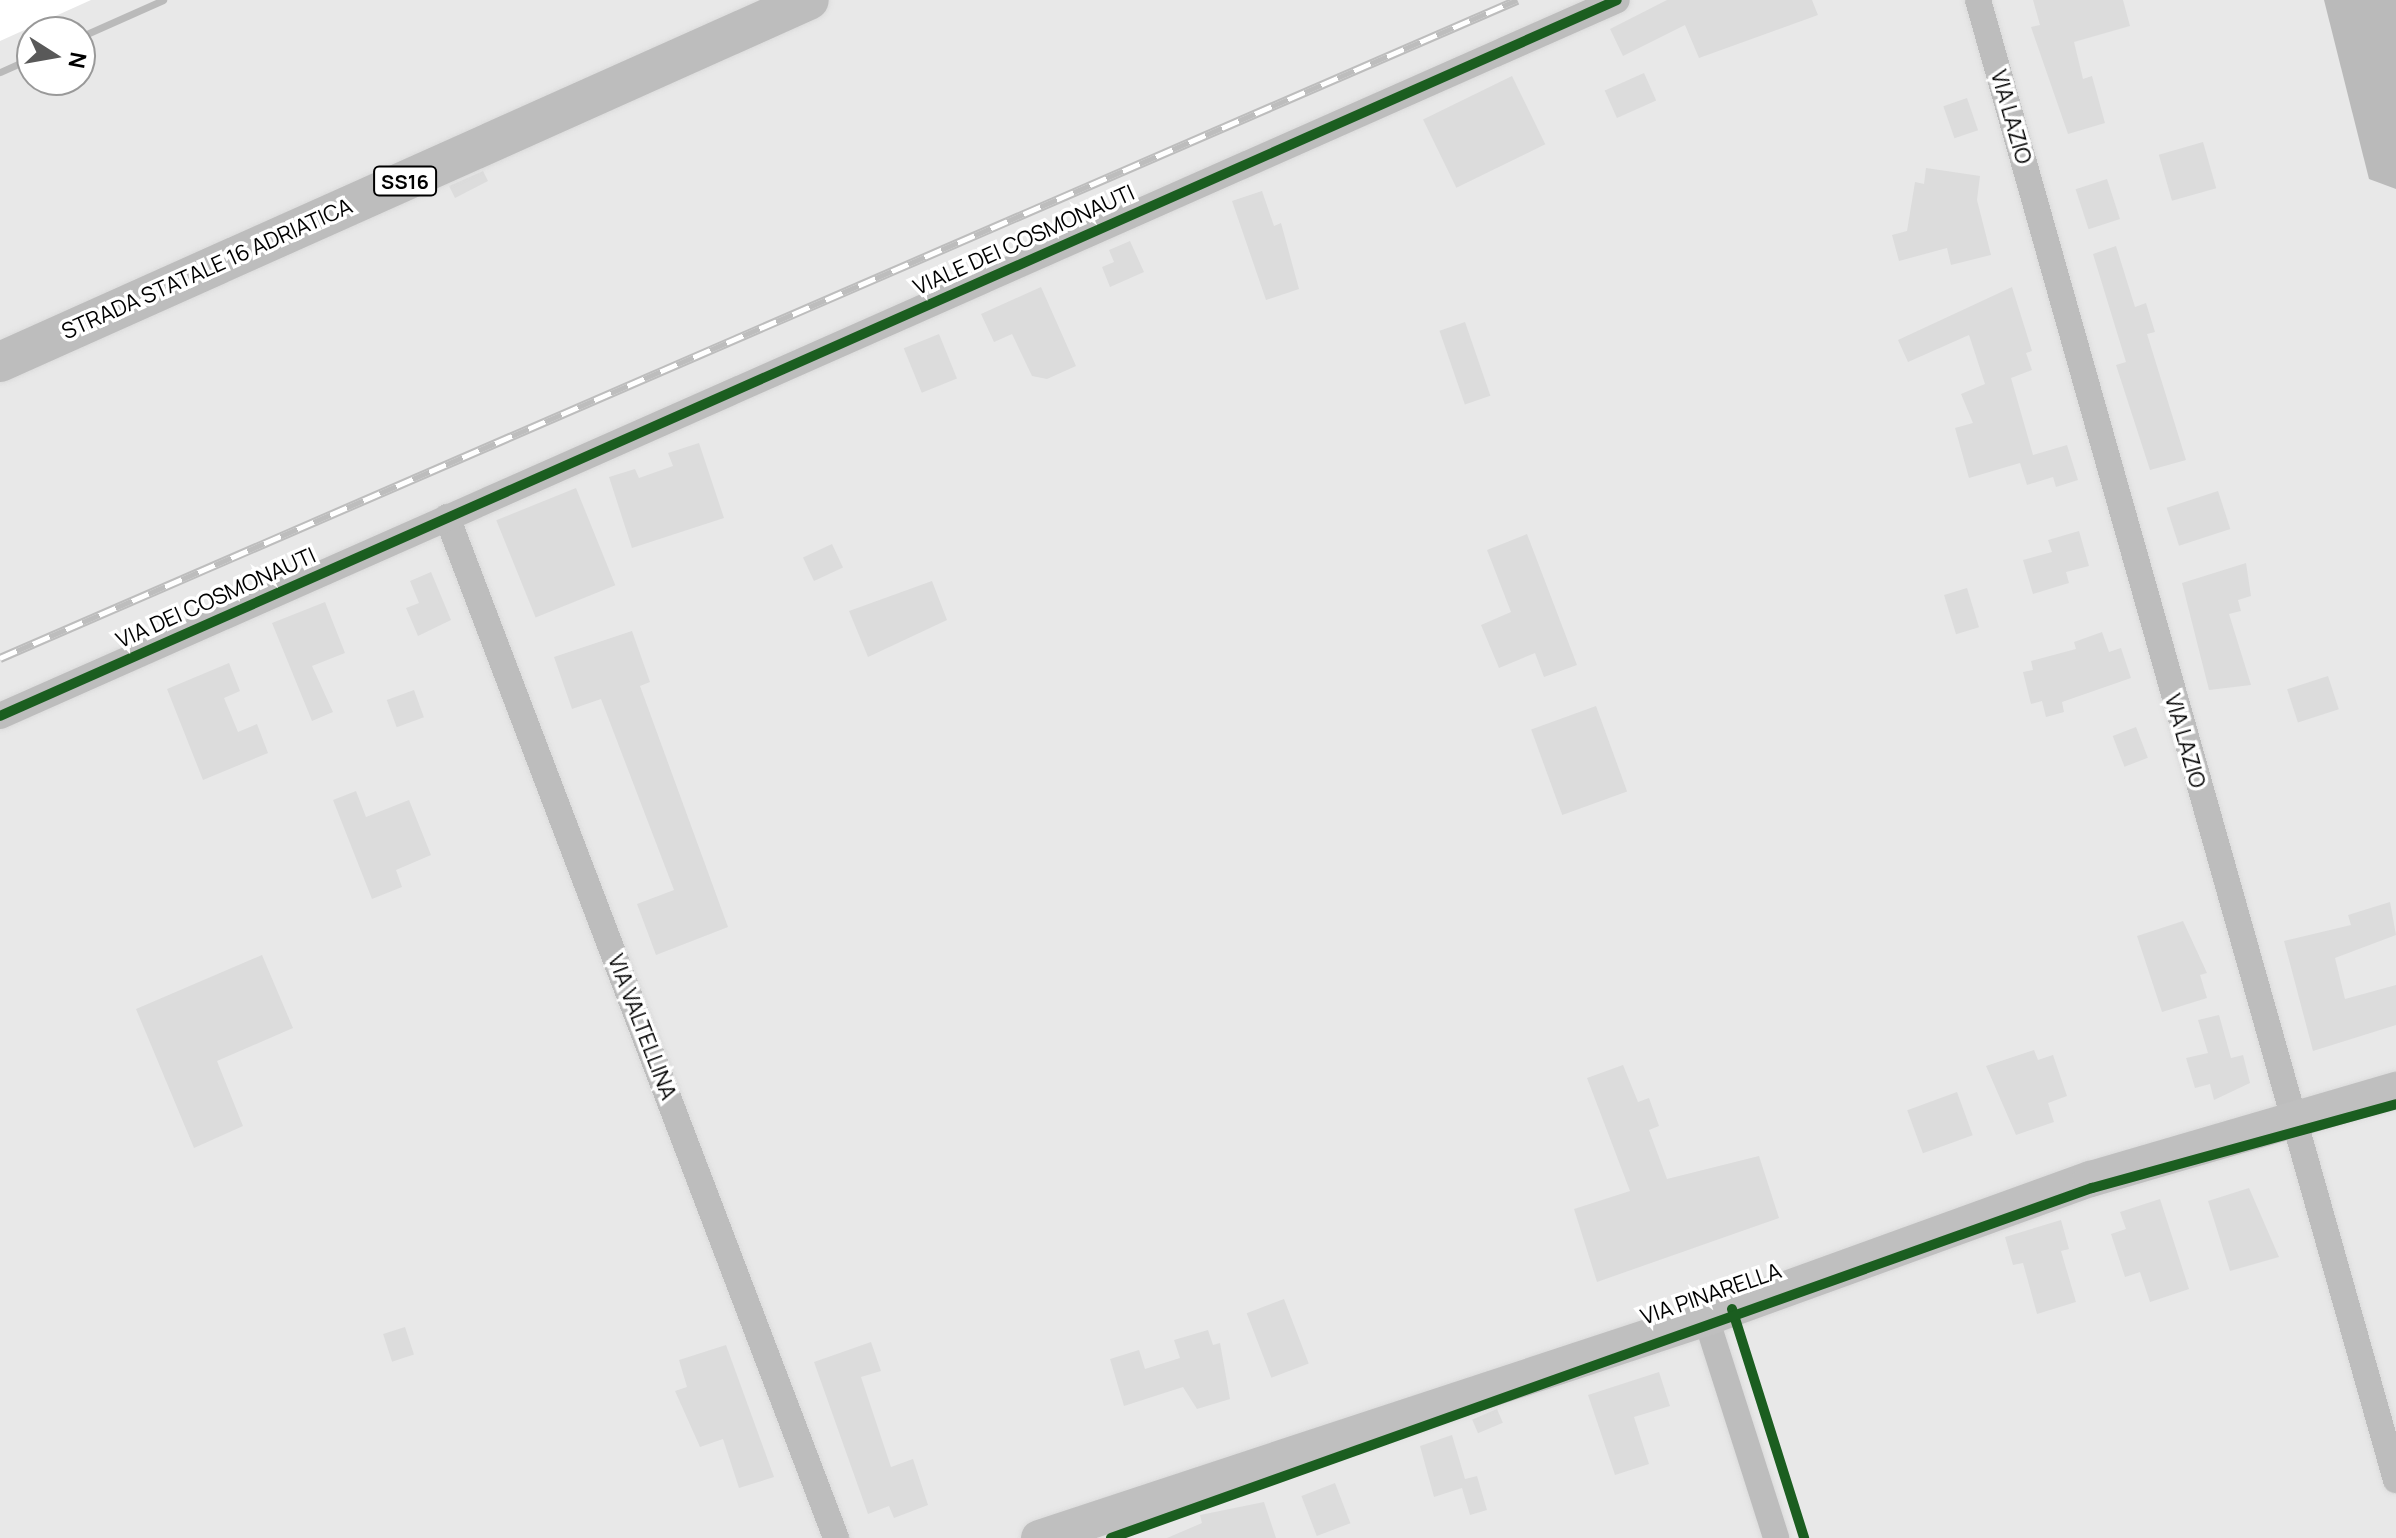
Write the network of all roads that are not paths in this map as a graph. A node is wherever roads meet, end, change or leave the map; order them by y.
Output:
1 (809, 0) edge
2 (1617, 0) edge
3 (1978, 0) edge
4 (0, 362) edge
5 (447, 517) junction
6 (0, 716) edge
7 (2396, 1090) edge
8 (2293, 1124) junction
9 (1706, 1318) junction
10 (2396, 1480) edge
11 (836, 1538) edge
12 (1039, 1538) edge
13 (1776, 1538) edge

1 - 4 main road, STRADA STATALE 16 ADRIATICA / SS16
2 - 5 street, VIALE DEI COSMONAUTI
3 - 8 street, VIA LAZIO
5 - 6 street, VIA DEI COSMONAUTI
5 - 11 street, VIA VALTELLINA
7 - 8 street, VIA PINARELLA
8 - 9 street, VIA PINARELLA
8 - 10 street, VIA LAZIO
9 - 12 street, VIA PINARELLA
9 - 13 street

